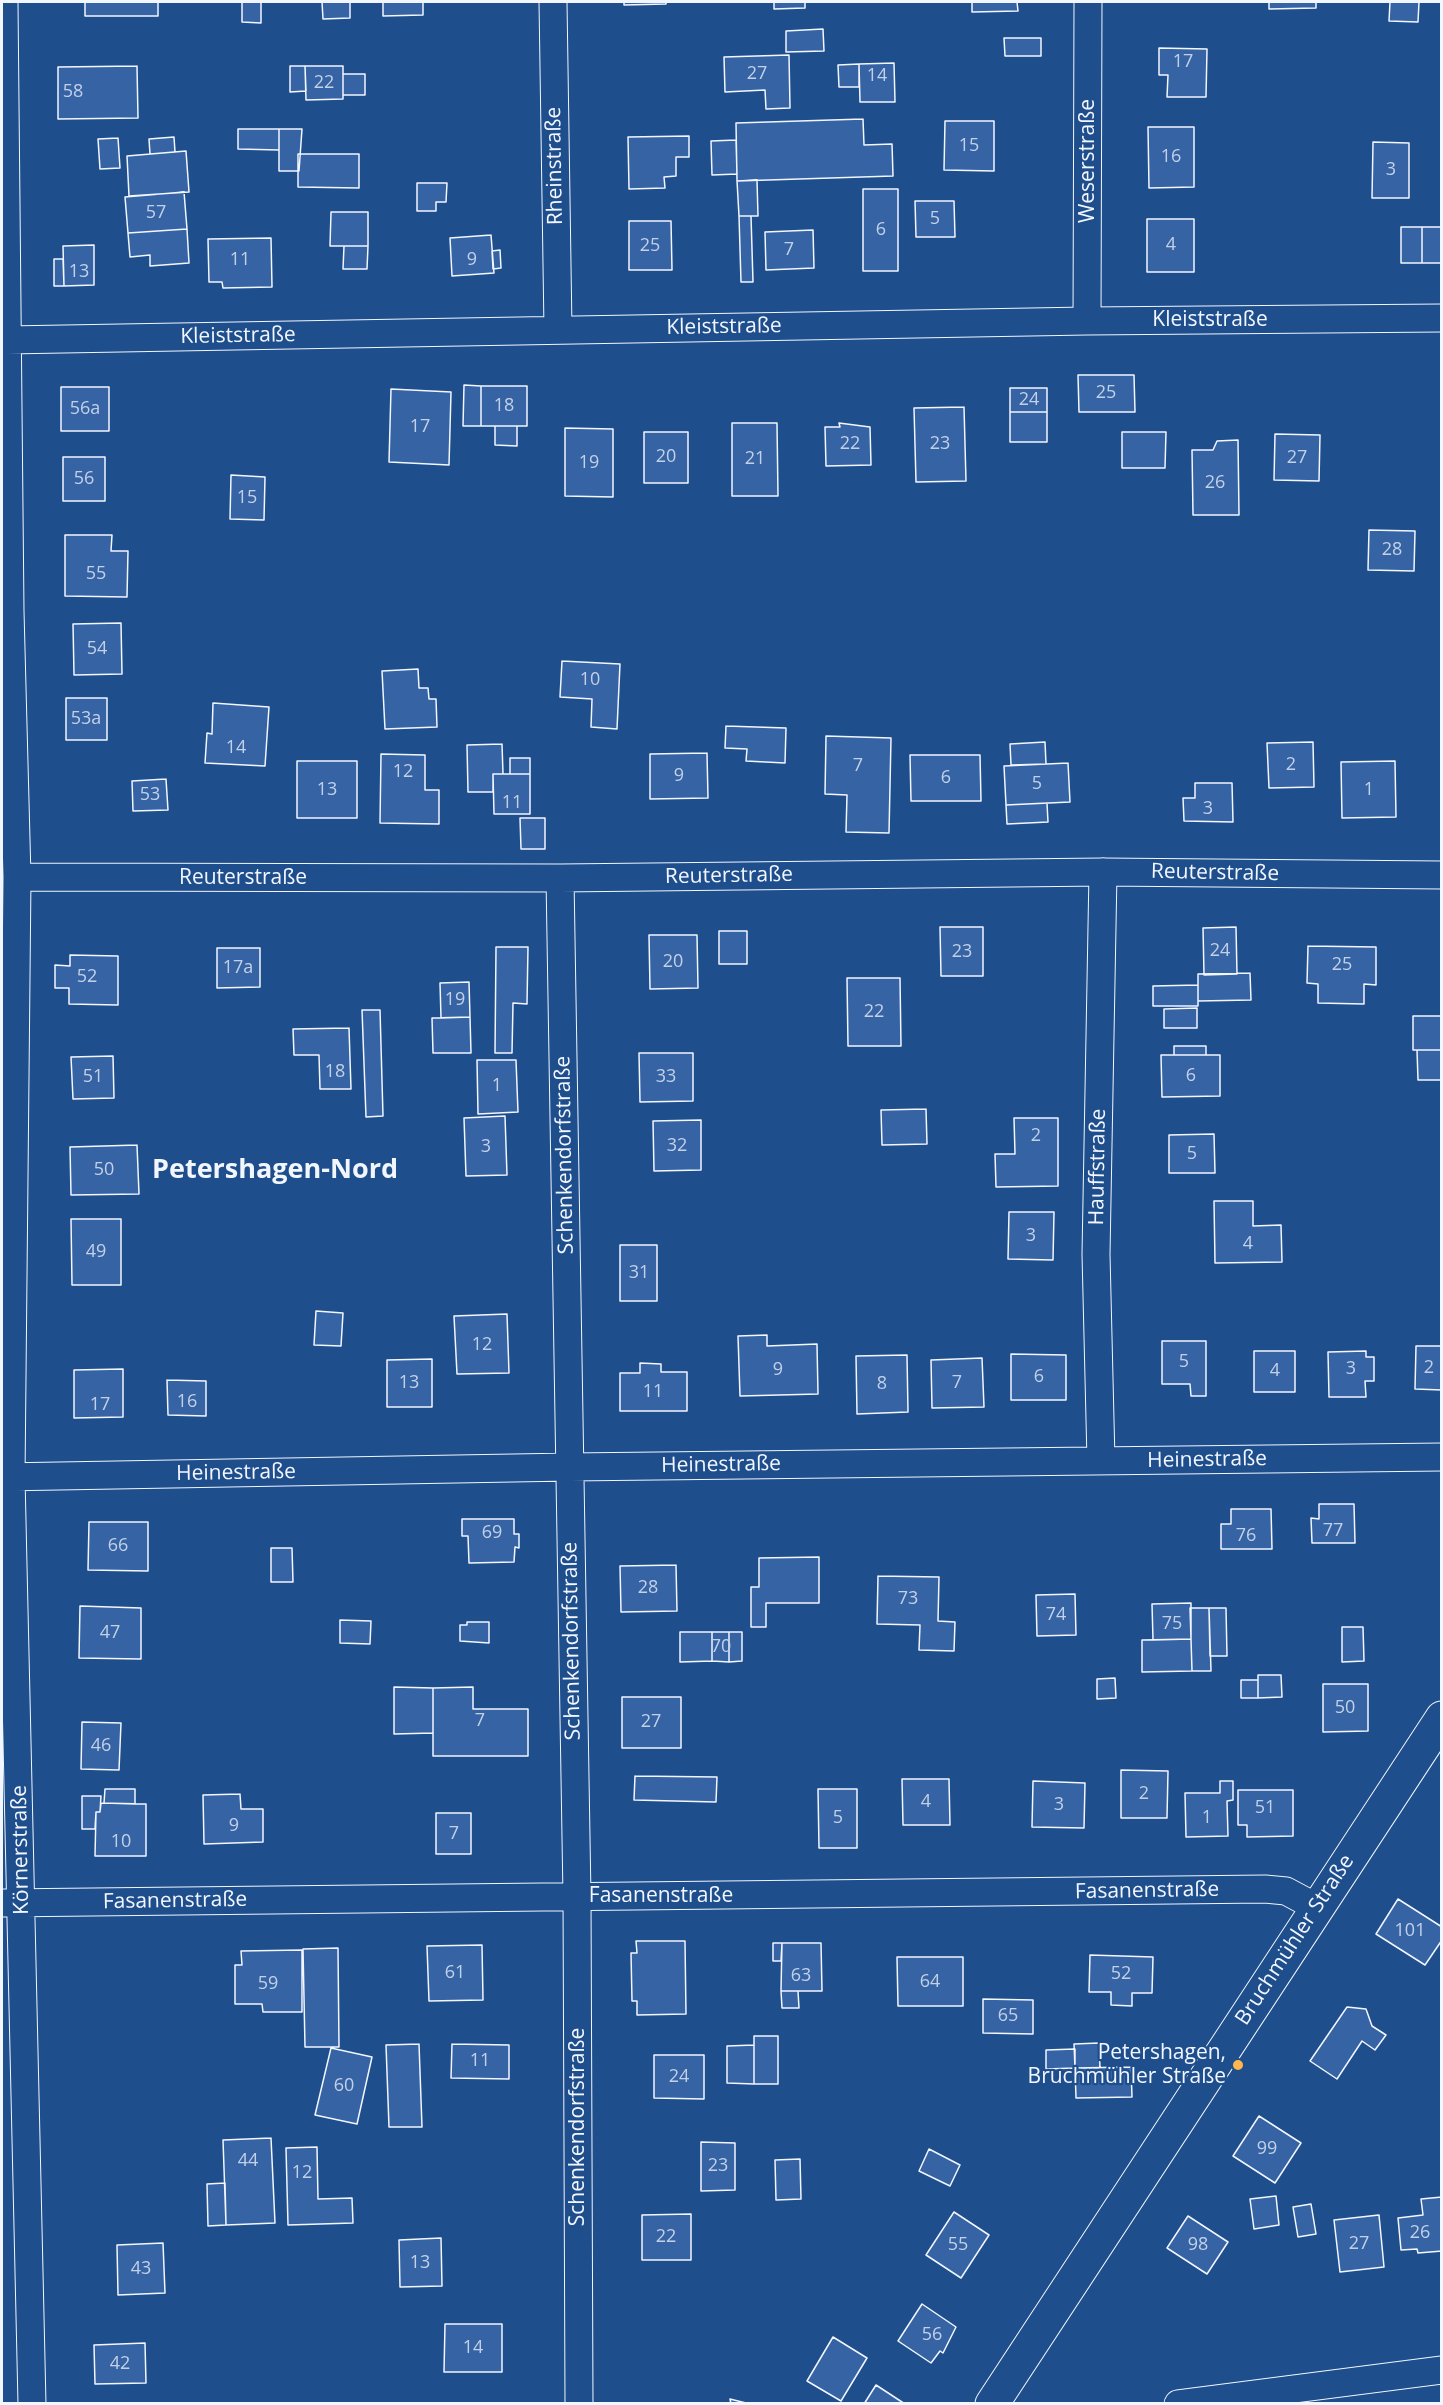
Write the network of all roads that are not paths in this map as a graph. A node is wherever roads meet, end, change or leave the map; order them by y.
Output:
1 (4, 2) edge
2 (553, 2) edge
3 (1088, 2) edge
4 (1442, 318) edge
5 (1087, 321) junction
6 (558, 330) junction
7 (7, 340) junction
8 (6, 611) edge
9 (1103, 872) junction
10 (1442, 875) edge
11 (17, 877) junction
12 (560, 878) junction
13 (1442, 1457) edge
14 (1101, 1461) junction
15 (570, 1467) junction
16 (6, 1477) edge
17 (1442, 1718) edge
18 (577, 1897) junction
19 (12, 1903) edge
20 (1317, 1907) junction
21 (1442, 2370) edge
22 (998, 2401) edge
23 (32, 2403) edge
24 (579, 2403) edge
25 (1178, 2403) edge

1 - 7 street, Körnerstraße
2 - 6 street, Rheinstraße
3 - 5 street, Weserstraße
4 - 5 street, Kleiststraße
5 - 6 street, Kleiststraße
6 - 7 street, Kleiststraße
7 - 8 street, Körnerstraße
8 - 11 street, Körnerstraße
9 - 10 street, Reuterstraße
9 - 12 street, Reuterstraße
9 - 14 street, Hauffstraße
11 - 12 street, Reuterstraße
11 - 16 street, Körnerstraße
12 - 15 street, Schenkendorfstraße
13 - 14 street, Heinestraße
14 - 15 street, Heinestraße
15 - 16 street, Heinestraße
15 - 18 street, Schenkendorfstraße
16 - 19 street, Körnerstraße
17 - 20 street, Bruchmühler Straße
18 - 19 street, Fasanenstraße
18 - 20 street, Fasanenstraße
18 - 24 street, Schenkendorfstraße
19 - 23 street, Körnerstraße
20 - 22 street, Bruchmühler Straße
21 - 25 street

